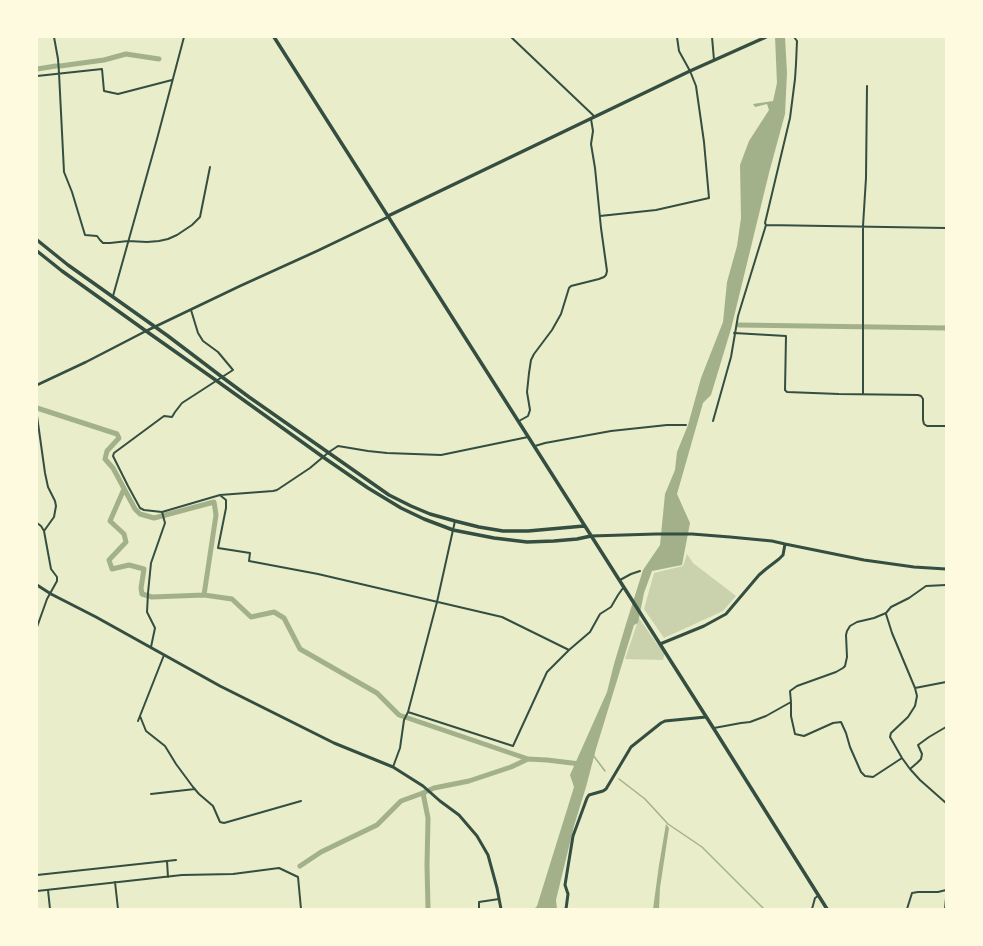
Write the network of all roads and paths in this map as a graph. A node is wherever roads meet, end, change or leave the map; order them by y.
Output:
1 (54, 37) edge
2 (184, 37) edge
3 (274, 37) edge
4 (677, 37) edge
5 (712, 37) edge
6 (766, 37) edge
7 (794, 37) edge
8 (512, 38) edge
9 (714, 60) junction
10 (690, 72) junction
11 (59, 73) junction
12 (37, 76) edge
13 (172, 80) junction
14 (867, 86) dead end
15 (593, 118) junction
16 (210, 167) dead end
17 (388, 216) junction
18 (600, 216) junction
19 (766, 225) junction
20 (863, 226) junction
21 (946, 228) edge
22 (37, 240) edge
23 (128, 241) junction
24 (37, 251) edge
25 (113, 296) junction
26 (191, 310) junction
27 (155, 327) junction
28 (146, 331) junction
29 (734, 333) junction
30 (222, 377) junction
31 (217, 380) junction
32 (37, 385) edge
33 (863, 394) junction
34 (37, 416) edge
35 (713, 421) dead end
36 (518, 422) junction
37 (686, 425) dead end
38 (946, 426) edge
39 (528, 437) junction
40 (534, 446) junction
41 (329, 452) junction
42 (323, 457) junction
43 (220, 495) junction
44 (162, 513) junction
45 (455, 521) junction
46 (37, 523) edge
47 (584, 526) junction
48 (453, 530) junction
49 (44, 531) junction
50 (592, 538) junction
51 (785, 544) junction
52 (946, 569) edge
53 (640, 571) dead end
54 (619, 580) junction
55 (37, 585) edge
56 (946, 585) edge
57 (623, 588) junction
58 (51, 594) junction
59 (437, 602) junction
60 (886, 613) junction
61 (37, 627) edge
62 (660, 644) junction
63 (151, 648) junction
64 (570, 650) junction
65 (164, 655) junction
66 (946, 682) edge
67 (915, 688) junction
68 (791, 702) junction
69 (408, 712) junction
70 (140, 716) junction
71 (706, 717) junction
72 (138, 721) dead end
73 (946, 727) edge
74 (714, 728) junction
75 (902, 758) junction
76 (393, 767) junction
77 (910, 769) junction
78 (195, 789) junction
79 (151, 794) dead end
80 (301, 801) dead end
81 (946, 803) edge
82 (176, 860) dead end
83 (167, 861) junction
84 (37, 875) edge
85 (168, 877) junction
86 (115, 882) junction
87 (48, 890) junction
88 (946, 890) edge
89 (37, 891) edge
90 (818, 896) junction
91 (946, 898) edge
92 (500, 899) junction
93 (50, 909) edge
94 (118, 909) edge
95 (301, 909) edge
96 (479, 909) edge
97 (501, 909) edge
98 (566, 909) edge
99 (812, 909) edge
100 (827, 909) edge
101 (907, 909) edge
102 (945, 909) edge

1 - 11 street
2 - 13 street
3 - 17 highway
4 - 10 street
5 - 9 street
6 - 9 highway
7 - 19 street
8 - 15 street
9 - 10 highway
10 - 15 highway
10 - 18 street
11 - 12 street
11 - 13 street
11 - 23 street
13 - 23 street
14 - 20 street
15 - 17 highway
15 - 18 street
16 - 23 street
17 - 26 street
17 - 36 highway
18 - 36 street
19 - 20 street
19 - 29 street
20 - 21 street
20 - 33 street
22 - 25 highway
23 - 25 street
24 - 28 highway
25 - 27 highway
26 - 27 street
26 - 30 street
27 - 28 street
27 - 30 highway
28 - 31 highway
28 - 32 street
29 - 33 street
29 - 35 street
30 - 31 street
30 - 41 highway
31 - 42 highway
31 - 44 street
33 - 38 street
34 - 49 street
36 - 39 highway
37 - 40 street
39 - 40 highway
39 - 41 street
40 - 47 highway
41 - 42 street
41 - 45 highway
42 - 43 street
42 - 48 highway
43 - 44 street
43 - 59 street
44 - 63 street
45 - 47 highway
45 - 48 street
46 - 49 street
47 - 50 highway
48 - 50 highway
48 - 59 street
49 - 58 street
50 - 51 main road
50 - 54 highway
51 - 52 main road
51 - 62 main road
53 - 54 street
54 - 57 highway
55 - 58 main road
56 - 60 street
57 - 62 highway
57 - 64 street
58 - 61 street
58 - 63 main road
59 - 64 street
59 - 69 street
60 - 67 street
60 - 68 street
62 - 71 highway
63 - 65 main road
64 - 69 street
65 - 70 street
65 - 76 main road
66 - 67 street
67 - 75 street
68 - 74 street
68 - 75 street
69 - 76 street
70 - 72 street
70 - 78 street
71 - 74 highway
71 - 98 main road
73 - 77 street
74 - 90 highway
75 - 77 street
76 - 92 main road
77 - 81 street
78 - 79 street
78 - 80 street
82 - 83 street
83 - 84 street
83 - 85 street
85 - 86 street
85 - 95 street
86 - 87 street
86 - 94 street
87 - 89 street
87 - 93 street
88 - 101 street
90 - 99 street
90 - 100 highway
91 - 102 street
92 - 96 street
92 - 97 main road

